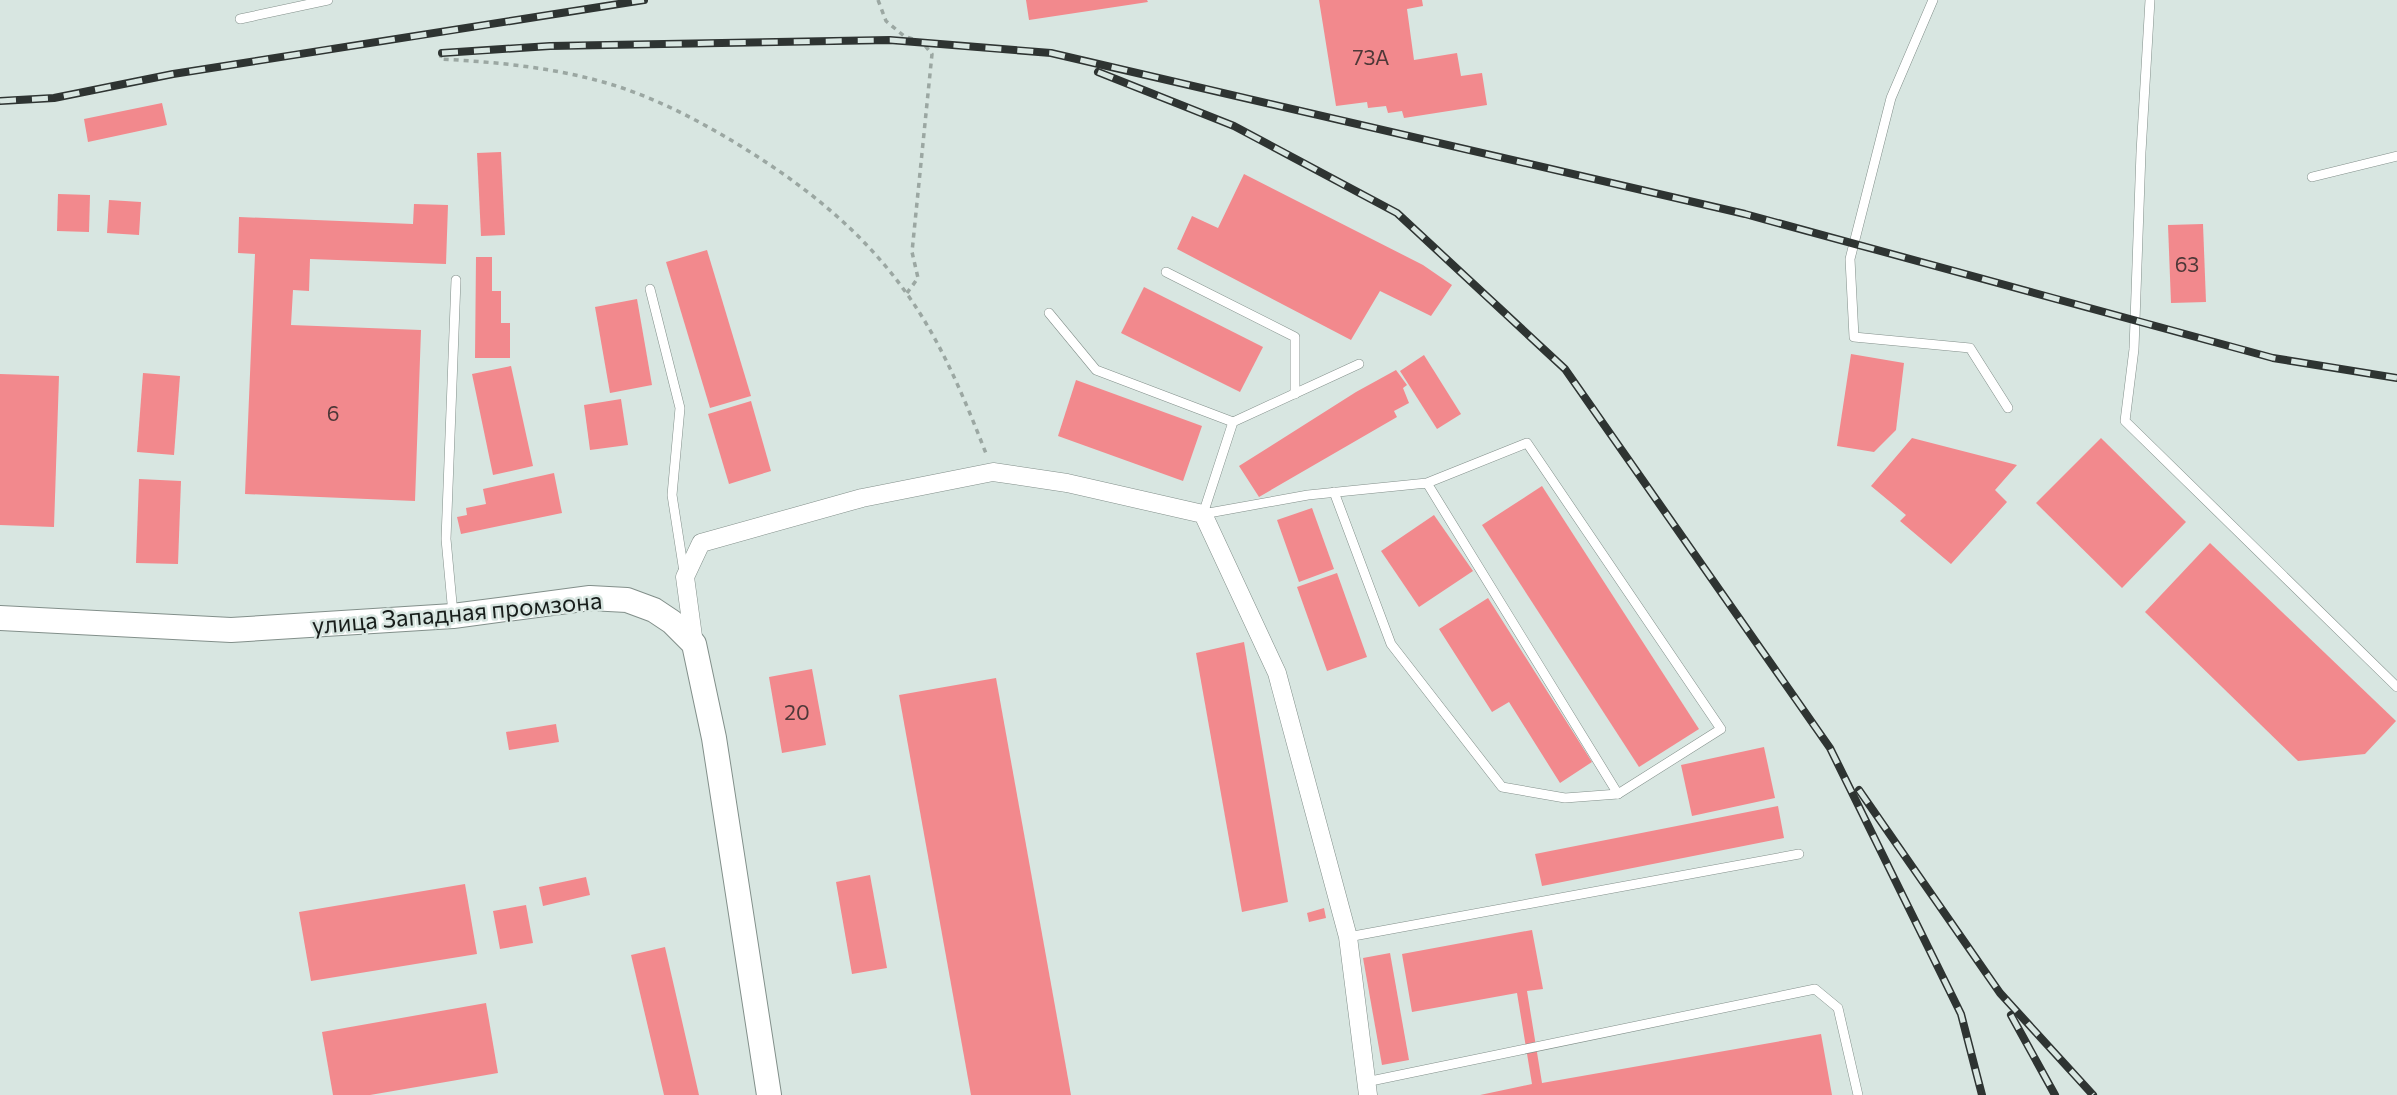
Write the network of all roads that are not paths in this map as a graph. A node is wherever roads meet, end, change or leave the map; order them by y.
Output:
1 (328, 0) edge
2 (1933, 0) edge
3 (2150, 0) edge
4 (240, 19) dead end
5 (2397, 156) edge
6 (2312, 177) dead end
7 (1166, 272) dead end
8 (456, 280) dead end
9 (650, 289) dead end
10 (1049, 313) dead end
11 (1359, 364) dead end
12 (1295, 394) junction
13 (2008, 408) dead end
14 (1233, 422) junction
15 (1427, 483) junction
16 (1334, 492) junction
17 (1203, 514) junction
18 (685, 577) junction
19 (453, 616) junction
20 (0, 618) edge
21 (694, 644) junction
22 (2397, 687) edge
23 (1618, 793) junction
24 (1799, 854) dead end
25 (1348, 937) junction
26 (1367, 1088) edge
27 (769, 1095) edge
28 (1858, 1095) edge

1 - 4 lane
2 - 13 lane
3 - 22 lane
5 - 6 lane
7 - 12 lane
8 - 19 lane
9 - 18 lane
10 - 14 lane
11 - 12 lane
12 - 14 lane
14 - 17 lane
15 - 16 lane
15 - 23 lane
15 - 23 lane
16 - 17 lane
16 - 23 lane
17 - 18 street
17 - 25 street
18 - 21 street
19 - 20 street, улица Западная промзона
19 - 21 street, улица Западная промзона
21 - 27 street
24 - 25 lane
25 - 26 street
26 - 28 lane

